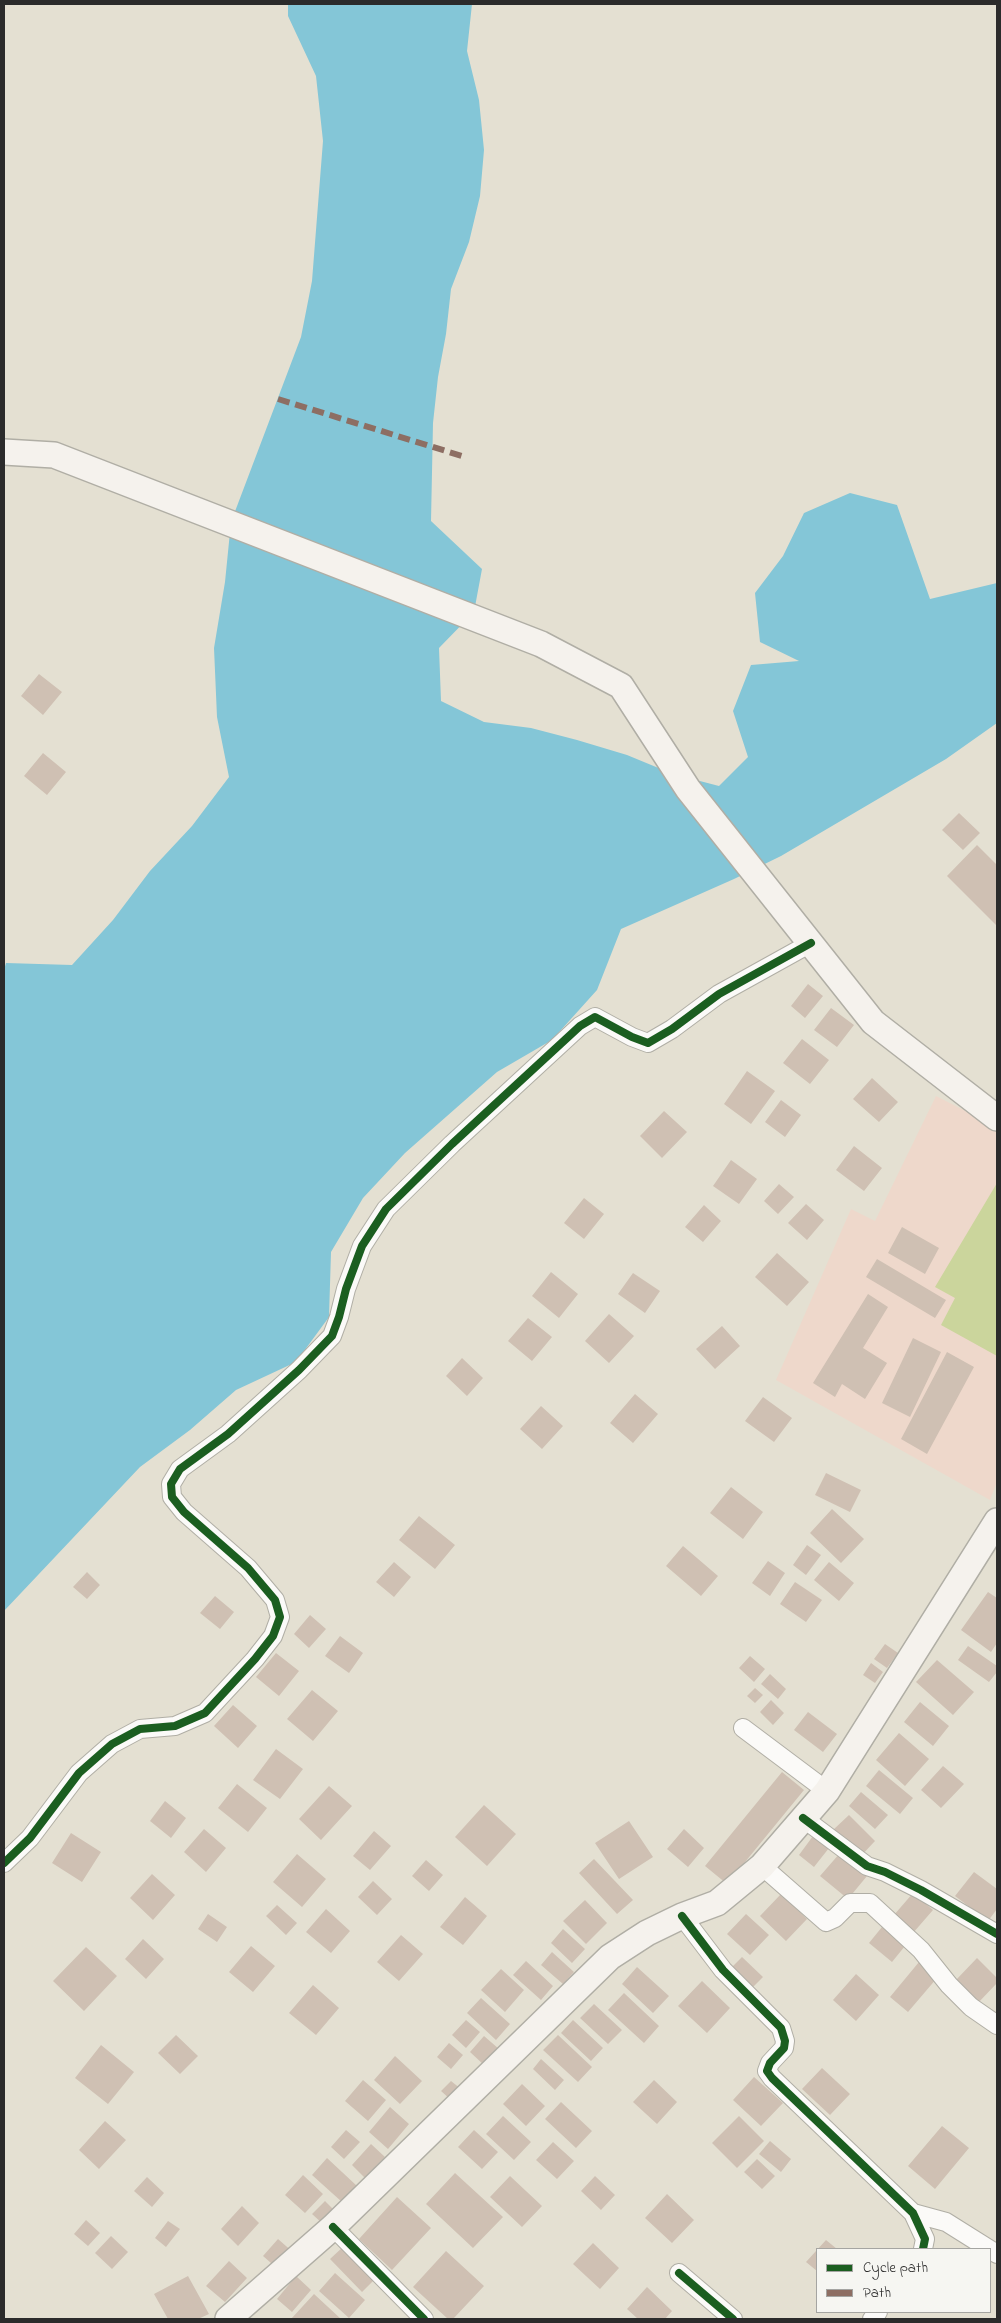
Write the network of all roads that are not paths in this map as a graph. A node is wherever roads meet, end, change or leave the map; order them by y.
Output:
1 (4, 452) edge
2 (811, 943) junction
3 (997, 1118) edge
4 (997, 1523) edge
5 (743, 1728) dead end
6 (827, 1791) junction
7 (804, 1818) junction
8 (4, 1863) edge
9 (762, 1866) junction
10 (682, 1916) junction
11 (997, 1934) edge
12 (997, 2025) edge
13 (913, 2213) junction
14 (333, 2227) junction
15 (922, 2248) edge
16 (987, 2248) edge
17 (679, 2273) dead end
18 (228, 2319) edge
19 (424, 2319) edge
20 (733, 2319) edge

1 - 2 main road
2 - 3 main road
2 - 8 street
4 - 6 main road
5 - 6 street
6 - 7 main road
7 - 9 main road
7 - 11 street
9 - 10 main road
9 - 12 street
10 - 13 street
10 - 14 main road
13 - 15 street
13 - 16 street
14 - 18 main road
14 - 19 street
17 - 20 street

